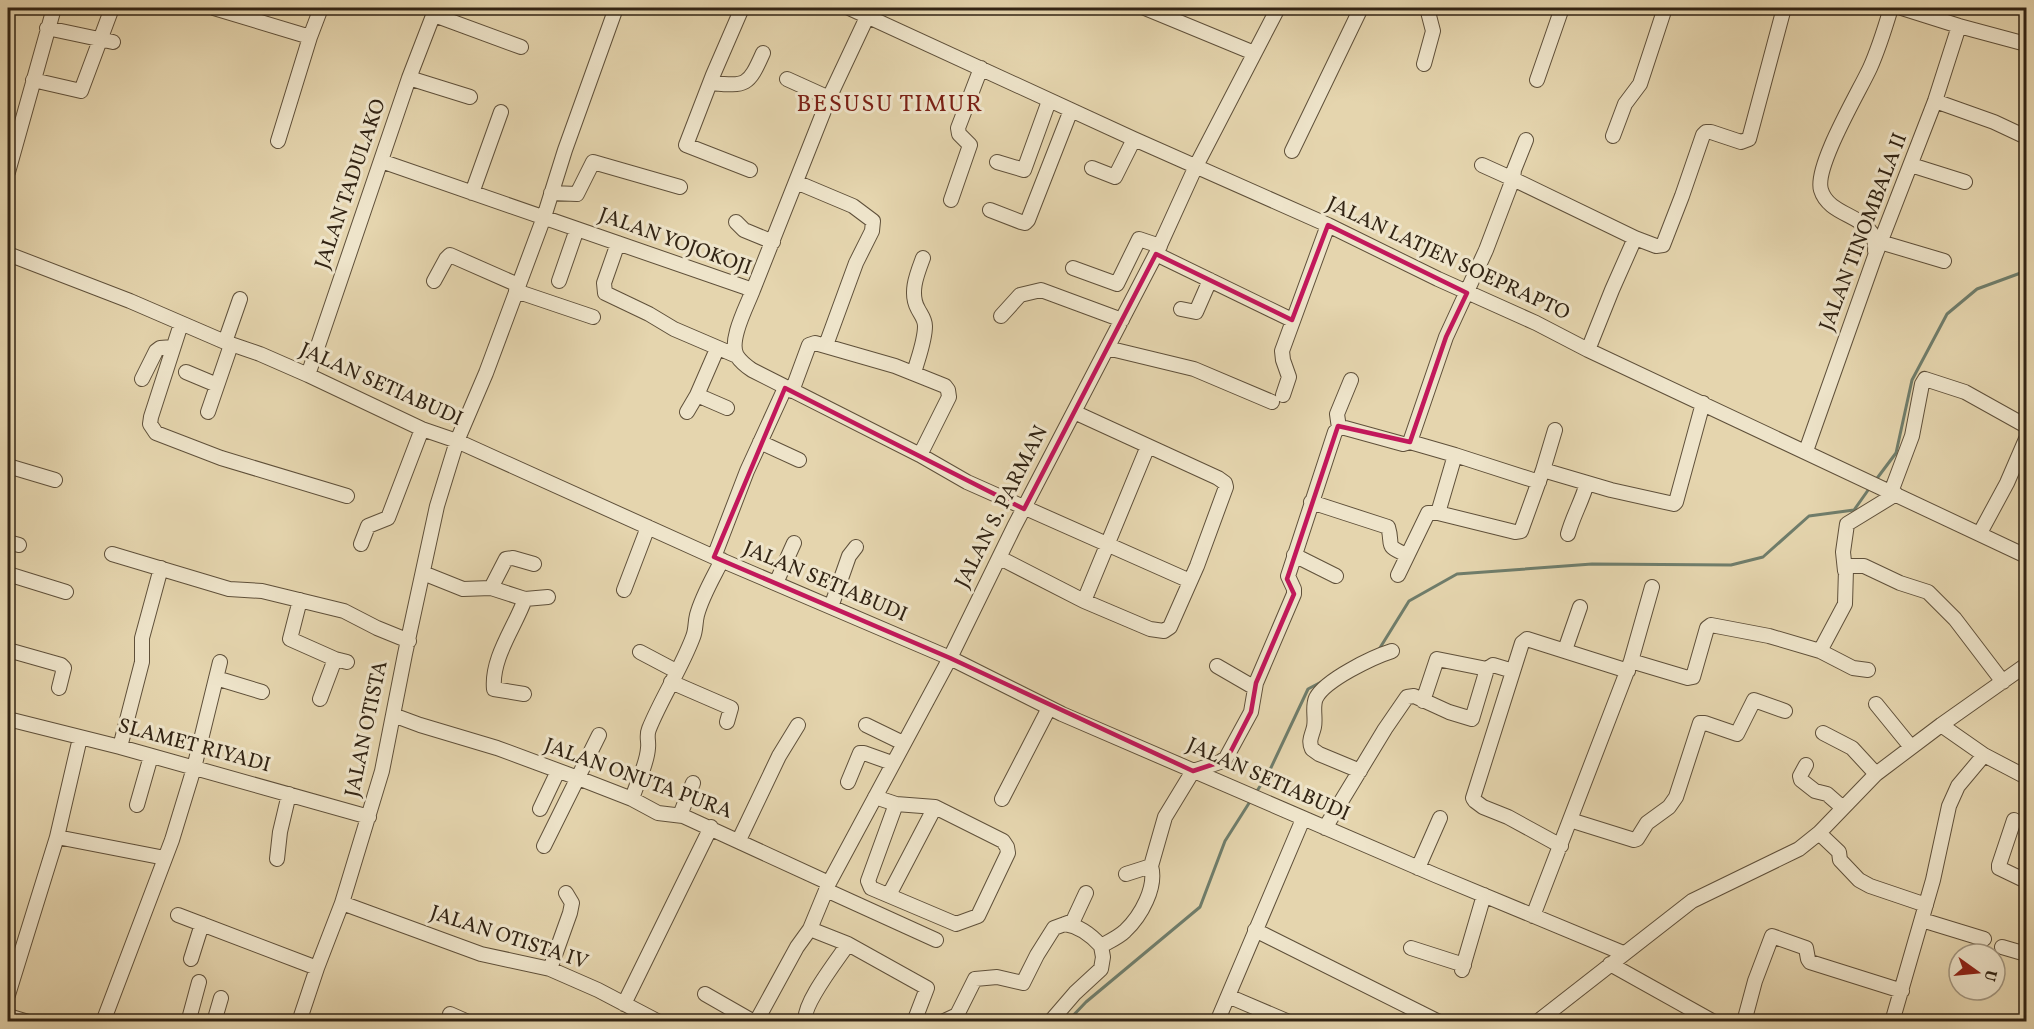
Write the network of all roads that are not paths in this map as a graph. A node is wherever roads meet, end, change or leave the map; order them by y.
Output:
1 (54, 8) edge
2 (112, 8) edge
3 (214, 8) edge
4 (321, 8) edge
5 (616, 8) edge
6 (742, 8) edge
7 (849, 8) edge
8 (1145, 8) edge
9 (1278, 8) edge
10 (1361, 8) edge
11 (1426, 8) edge
12 (1442, 8) edge
13 (1562, 8) edge
14 (1665, 8) edge
15 (1784, 8) edge
16 (1890, 8) edge
17 (1902, 8) edge
18 (435, 11) edge
19 (877, 14) edge
20 (1959, 26) junction
21 (47, 27) junction
22 (310, 37) junction
23 (107, 40) junction
24 (2026, 44) edge
25 (521, 47) dead end
26 (762, 53) dead end
27 (1254, 53) junction
28 (1424, 64) dead end
29 (981, 68) junction
30 (409, 78) junction
31 (786, 79) dead end
32 (33, 80) junction
33 (1537, 80) dead end
34 (710, 82) junction
35 (470, 97) dead end
36 (829, 98) junction
37 (1049, 100) junction
38 (1935, 101) junction
39 (1071, 110) junction
40 (501, 112) dead end
41 (13, 132) edge
42 (1613, 136) dead end
43 (2026, 137) edge
44 (1134, 139) junction
45 (1526, 140) dead end
46 (278, 141) dead end
47 (1292, 151) dead end
48 (381, 161) junction
49 (996, 162) dead end
50 (1482, 165) dead end
51 (1911, 165) junction
52 (1196, 166) junction
53 (1092, 168) dead end
54 (750, 170) dead end
55 (8, 172) edge
56 (1513, 178) junction
57 (796, 182) junction
58 (1965, 182) dead end
59 (680, 187) dead end
60 (472, 193) junction
61 (551, 193) junction
62 (951, 200) dead end
63 (990, 210) dead end
64 (544, 217) junction
65 (736, 222) dead end
66 (1328, 225) junction
67 (577, 229) junction
68 (1635, 238) junction
69 (773, 242) junction
70 (1880, 242) junction
71 (618, 243) junction
72 (1158, 250) junction
73 (8, 254) edge
74 (1875, 256) junction
75 (923, 258) dead end
76 (1944, 261) dead end
77 (1073, 268) dead end
78 (1210, 280) junction
79 (434, 281) dead end
80 (559, 281) dead end
81 (1117, 284) junction
82 (517, 288) junction
83 (753, 290) junction
84 (1136, 292) junction
85 (1467, 293) junction
86 (240, 298) dead end
87 (1181, 309) dead end
88 (593, 316) dead end
89 (1001, 316) dead end
90 (1122, 320) junction
91 (1292, 320) junction
92 (181, 324) junction
93 (228, 344) junction
94 (826, 345) junction
95 (173, 347) junction
96 (1107, 348) junction
97 (717, 349) junction
98 (1588, 350) junction
99 (737, 356) junction
100 (186, 372) dead end
101 (914, 373) junction
102 (308, 375) junction
103 (142, 379) dead end
104 (1351, 380) dead end
105 (217, 385) junction
106 (788, 390) junction
107 (697, 395) junction
108 (1702, 404) junction
109 (727, 408) dead end
110 (208, 412) dead end
111 (687, 412) dead end
112 (1074, 412) junction
113 (2026, 426) edge
114 (1339, 428) junction
115 (422, 429) junction
116 (1555, 430) dead end
117 (457, 441) junction
118 (760, 442) junction
119 (1410, 442) junction
120 (2026, 444) edge
121 (1148, 446) junction
122 (1806, 451) junction
123 (1455, 455) junction
124 (920, 456) junction
125 (799, 460) dead end
126 (8, 466) edge
127 (1541, 476) junction
128 (55, 480) dead end
129 (1587, 483) junction
130 (1892, 492) junction
131 (347, 496) dead end
132 (1311, 502) junction
133 (1024, 509) junction
134 (1438, 513) junction
135 (648, 527) junction
136 (1980, 533) junction
137 (1568, 534) dead end
138 (794, 543) dead end
139 (361, 544) dead end
140 (1107, 546) junction
141 (856, 547) dead end
142 (112, 554) dead end
143 (1294, 555) junction
144 (1407, 555) junction
145 (2026, 556) edge
146 (1000, 558) junction
147 (718, 559) junction
148 (534, 564) dead end
149 (161, 568) junction
150 (1845, 571) junction
151 (423, 573) junction
152 (8, 574) edge
153 (1398, 575) dead end
154 (1336, 576) dead end
155 (1190, 581) junction
156 (776, 583) junction
157 (1652, 587) dead end
158 (491, 588) junction
159 (624, 590) dead end
160 (66, 592) dead end
161 (548, 597) dead end
162 (525, 599) junction
163 (300, 600) junction
164 (1084, 602) junction
165 (831, 607) junction
166 (1580, 607) dead end
167 (409, 641) junction
168 (8, 650) edge
169 (1565, 650) junction
170 (1392, 651) dead end
171 (1820, 651) junction
172 (640, 652) dead end
173 (950, 657) junction
174 (220, 662) dead end
175 (2026, 665) edge
176 (1217, 666) dead end
177 (1629, 666) junction
178 (1487, 669) junction
179 (1868, 670) dead end
180 (1513, 671) junction
181 (673, 676) junction
182 (216, 678) junction
183 (2003, 682) junction
184 (60, 688) dead end
185 (1255, 688) junction
186 (262, 692) dead end
187 (524, 694) dead end
188 (320, 699) dead end
189 (1423, 701) junction
190 (1876, 704) dead end
191 (1049, 708) junction
192 (1785, 711) dead end
193 (393, 715) junction
194 (8, 719) edge
195 (727, 722) dead end
196 (798, 725) dead end
197 (866, 725) dead end
198 (1941, 725) junction
199 (1823, 733) dead end
200 (599, 735) dead end
201 (80, 738) junction
202 (903, 743) junction
203 (120, 747) junction
204 (1911, 747) junction
205 (1984, 755) junction
206 (151, 756) junction
207 (892, 763) junction
208 (1806, 765) dead end
209 (194, 768) junction
210 (558, 771) junction
211 (1193, 771) junction
212 (1360, 771) junction
213 (1876, 774) junction
214 (2026, 777) edge
215 (578, 778) junction
216 (848, 782) dead end
217 (693, 783) dead end
218 (289, 794) junction
219 (874, 797) junction
220 (632, 799) junction
221 (1002, 799) dead end
222 (896, 804) junction
223 (137, 805) dead end
224 (935, 807) junction
225 (1843, 808) junction
226 (540, 809) dead end
227 (680, 815) junction
228 (369, 817) junction
229 (1440, 818) dead end
230 (1303, 819) junction
231 (1570, 820) junction
232 (2014, 820) dead end
233 (711, 827) junction
234 (1326, 828) junction
235 (1819, 832) junction
236 (57, 837) junction
237 (739, 840) junction
238 (544, 846) dead end
239 (1560, 846) junction
240 (165, 858) junction
241 (277, 860) dead end
242 (1151, 866) junction
243 (1418, 868) junction
244 (1130, 873) dead end
245 (2026, 881) edge
246 (827, 886) junction
247 (566, 893) dead end
248 (1086, 893) dead end
249 (889, 895) junction
250 (1484, 895) junction
251 (342, 903) junction
252 (1926, 905) junction
253 (178, 915) dead end
254 (1533, 915) junction
255 (1922, 920) junction
256 (202, 924) junction
257 (1065, 924) junction
258 (810, 929) junction
259 (1255, 930) junction
260 (1984, 939) dead end
261 (936, 940) dead end
262 (848, 945) junction
263 (1101, 946) junction
264 (1411, 948) dead end
265 (2007, 948) edge
266 (1623, 954) junction
267 (2026, 954) edge
268 (191, 959) dead end
269 (1610, 964) junction
270 (317, 968) junction
271 (550, 969) junction
272 (199, 982) dead end
273 (1902, 991) junction
274 (705, 994) dead end
275 (8, 995) edge
276 (1228, 996) junction
277 (221, 998) dead end
278 (624, 1004) junction
279 (450, 1014) dead end
280 (8, 1016) edge
281 (962, 1018) edge
282 (188, 1019) edge
283 (28, 1022) edge
284 (103, 1022) edge
285 (214, 1022) edge
286 (299, 1022) edge
287 (468, 1022) edge
288 (659, 1022) edge
289 (755, 1022) edge
290 (806, 1022) edge
291 (914, 1022) edge
292 (942, 1022) edge
293 (1050, 1022) edge
294 (1216, 1022) edge
295 (1289, 1022) edge
296 (1439, 1022) edge
297 (1537, 1022) edge
298 (1714, 1022) edge
299 (1744, 1022) edge
300 (1892, 1022) edge

1 - 21 street
2 - 23 street
3 - 22 street
4 - 22 street
5 - 61 street, JALAN OTISTA
6 - 34 street
7 - 19 street, JALAN LATJEN SOEPRAPTO
8 - 27 street
9 - 27 street, JALAN S. PARMAN
10 - 47 street
11 - 12 street
11 - 28 street
13 - 33 street
14 - 42 street
15 - 68 street
16 - 74 street
17 - 20 street
18 - 25 street
18 - 30 street, JALAN TADULAKO
19 - 29 street, JALAN LATJEN SOEPRAPTO
19 - 36 street
20 - 24 street
20 - 38 street, JALAN TINOMBALA II
21 - 23 street
21 - 32 street
22 - 46 street
23 - 32 street
26 - 34 street
27 - 52 street, JALAN S. PARMAN
29 - 37 street, JALAN LATJEN SOEPRAPTO
29 - 62 street
30 - 35 street
30 - 48 street, JALAN TADULAKO
31 - 36 street
32 - 41 street
34 - 54 street
36 - 57 street
37 - 39 street, JALAN LATJEN SOEPRAPTO
37 - 49 street
38 - 43 street
38 - 51 street, JALAN TINOMBALA II
39 - 44 street, JALAN LATJEN SOEPRAPTO
39 - 63 street
40 - 60 street
41 - 55 street
44 - 52 street, JALAN LATJEN SOEPRAPTO
44 - 53 street
45 - 56 street
48 - 60 street, JALAN YOJOKOJI
48 - 102 street, JALAN TADULAKO
50 - 56 street
51 - 58 street
51 - 70 street, JALAN TINOMBALA II
52 - 66 street, JALAN LATJEN SOEPRAPTO
52 - 72 street, JALAN S. PARMAN
56 - 68 street
56 - 85 street
57 - 69 street
57 - 94 street
59 - 61 street
60 - 64 street, JALAN YOJOKOJI
61 - 64 street, JALAN OTISTA
64 - 67 street, JALAN YOJOKOJI
64 - 82 street, JALAN OTISTA
65 - 69 street
66 - 85 street, JALAN LATJEN SOEPRAPTO
66 - 91 street
67 - 71 street, JALAN YOJOKOJI
67 - 80 street
68 - 98 street
69 - 83 street
70 - 74 street, JALAN TINOMBALA II
70 - 76 street
71 - 83 street, JALAN YOJOKOJI
71 - 97 street
72 - 78 street
72 - 81 street
72 - 84 street, JALAN S. PARMAN
73 - 92 street, JALAN SETIABUDI
74 - 122 street, JALAN TINOMBALA II
75 - 101 street
77 - 81 street
78 - 87 street
78 - 91 street
79 - 82 street
81 - 84 street
82 - 88 street
82 - 117 street, JALAN OTISTA
83 - 99 street, JALAN YOJOKOJI
84 - 90 street, JALAN S. PARMAN
85 - 98 street, JALAN LATJEN SOEPRAPTO
85 - 119 street
86 - 93 street
89 - 90 street
90 - 96 street, JALAN S. PARMAN
91 - 96 street
92 - 93 street, JALAN SETIABUDI
92 - 95 street
93 - 102 street, JALAN SETIABUDI
93 - 105 street
94 - 101 street
94 - 106 street
95 - 103 street
95 - 131 street
96 - 112 street, JALAN S. PARMAN
97 - 99 street
97 - 107 street
98 - 108 street, JALAN LATJEN SOEPRAPTO
99 - 106 street
100 - 105 street
101 - 124 street
102 - 115 street, JALAN SETIABUDI
104 - 114 street
105 - 110 street
106 - 118 street
106 - 124 street
107 - 109 street
107 - 111 street
108 - 122 street, JALAN LATJEN SOEPRAPTO
108 - 129 street
112 - 121 street
112 - 133 street, JALAN S. PARMAN
113 - 130 street
114 - 119 street
114 - 132 street
115 - 117 street, JALAN SETIABUDI
115 - 139 street
116 - 127 street
117 - 135 street, JALAN SETIABUDI
117 - 151 street, JALAN OTISTA
118 - 125 street
118 - 147 street
119 - 123 street
120 - 136 street
121 - 140 street
121 - 155 street
122 - 130 street, JALAN LATJEN SOEPRAPTO
123 - 127 street
123 - 134 street
124 - 133 street
126 - 128 street
127 - 129 street
127 - 134 street
129 - 137 street
130 - 136 street, JALAN LATJEN SOEPRAPTO
130 - 150 street
132 - 143 street
132 - 144 street
133 - 140 street
133 - 146 street, JALAN S. PARMAN
134 - 144 street
135 - 147 street, JALAN SETIABUDI
135 - 159 street
136 - 145 street, JALAN LATJEN SOEPRAPTO
138 - 156 street
140 - 155 street
140 - 164 street
141 - 165 street
142 - 149 street
143 - 154 street
143 - 185 street
144 - 153 street
146 - 164 street
146 - 173 street, JALAN S. PARMAN
147 - 156 street, JALAN SETIABUDI
147 - 181 street
148 - 158 street
149 - 163 street
149 - 203 street
150 - 171 street
150 - 183 street
151 - 158 street
151 - 167 street, JALAN OTISTA
152 - 160 street
155 - 164 street
156 - 165 street, JALAN SETIABUDI
157 - 177 street
158 - 162 street
161 - 162 street
162 - 187 street
163 - 167 street
163 - 188 street
165 - 173 street, JALAN SETIABUDI
166 - 169 street
167 - 193 street, JALAN OTISTA
168 - 184 street
169 - 177 street
169 - 180 street
170 - 212 street
171 - 177 street
171 - 179 street
172 - 181 street
173 - 191 street, JALAN SETIABUDI
173 - 202 street, JALAN S. PARMAN
174 - 182 street
175 - 183 street
176 - 185 street
177 - 231 street
178 - 180 street
178 - 189 street
178 - 189 street
180 - 239 street
181 - 195 street
181 - 220 street
182 - 186 street
182 - 209 street
183 - 198 street
185 - 211 street
189 - 212 street
190 - 204 street
191 - 211 street, JALAN SETIABUDI
191 - 221 street
192 - 231 street
193 - 210 street, JALAN ONUTA PURA
193 - 228 street, JALAN OTISTA
194 - 201 street, SLAMET RIYADI
196 - 237 street
197 - 202 street
198 - 204 street
198 - 205 street
199 - 213 street
200 - 215 street
201 - 203 street, SLAMET RIYADI
201 - 236 street
202 - 207 street, JALAN S. PARMAN
203 - 206 street, SLAMET RIYADI
204 - 213 street
205 - 214 street
205 - 252 street
206 - 209 street, SLAMET RIYADI
206 - 223 street
207 - 216 street
207 - 219 street, JALAN S. PARMAN
208 - 225 street
209 - 218 street, SLAMET RIYADI
209 - 240 street
210 - 215 street, JALAN ONUTA PURA
210 - 226 street
211 - 230 street, JALAN SETIABUDI
211 - 242 street
212 - 234 street
213 - 225 street
215 - 220 street, JALAN ONUTA PURA
215 - 238 street
217 - 227 street
218 - 228 street, SLAMET RIYADI
218 - 241 street
219 - 222 street
219 - 246 street, JALAN S. PARMAN
220 - 227 street, JALAN ONUTA PURA
222 - 224 street
222 - 249 street
224 - 249 street
224 - 249 street
225 - 235 street
227 - 233 street, JALAN ONUTA PURA
228 - 251 street, JALAN OTISTA
229 - 243 street
230 - 234 street, JALAN SETIABUDI
230 - 259 street
231 - 239 street
232 - 245 street
233 - 237 street, JALAN ONUTA PURA
233 - 278 street
234 - 243 street, JALAN SETIABUDI
235 - 252 street
235 - 266 street
236 - 240 street
236 - 275 street
237 - 246 street, JALAN ONUTA PURA
239 - 254 street
240 - 284 street
242 - 244 street
242 - 263 street
243 - 250 street, JALAN SETIABUDI
246 - 258 street, JALAN S. PARMAN
246 - 261 street, JALAN ONUTA PURA
247 - 271 street
248 - 257 street
250 - 254 street, JALAN SETIABUDI
250 - 264 street
251 - 270 street, JALAN OTISTA
251 - 271 street, JALAN OTISTA IV
252 - 255 street
253 - 256 street
254 - 266 street, JALAN SETIABUDI
255 - 260 street
255 - 273 street
256 - 268 street
256 - 270 street
257 - 263 street
257 - 281 street
258 - 262 street
258 - 289 street, JALAN S. PARMAN
259 - 276 street
259 - 296 street
262 - 290 street
262 - 291 street
263 - 293 street
265 - 267 street
266 - 269 street
269 - 297 street
269 - 298 street
270 - 286 street, JALAN OTISTA
271 - 278 street, JALAN OTISTA IV
272 - 282 street
273 - 299 street
273 - 300 street
274 - 289 street
276 - 294 street
276 - 295 street
277 - 285 street
278 - 288 street, JALAN OTISTA IV
279 - 287 street
280 - 283 street
281 - 292 street

